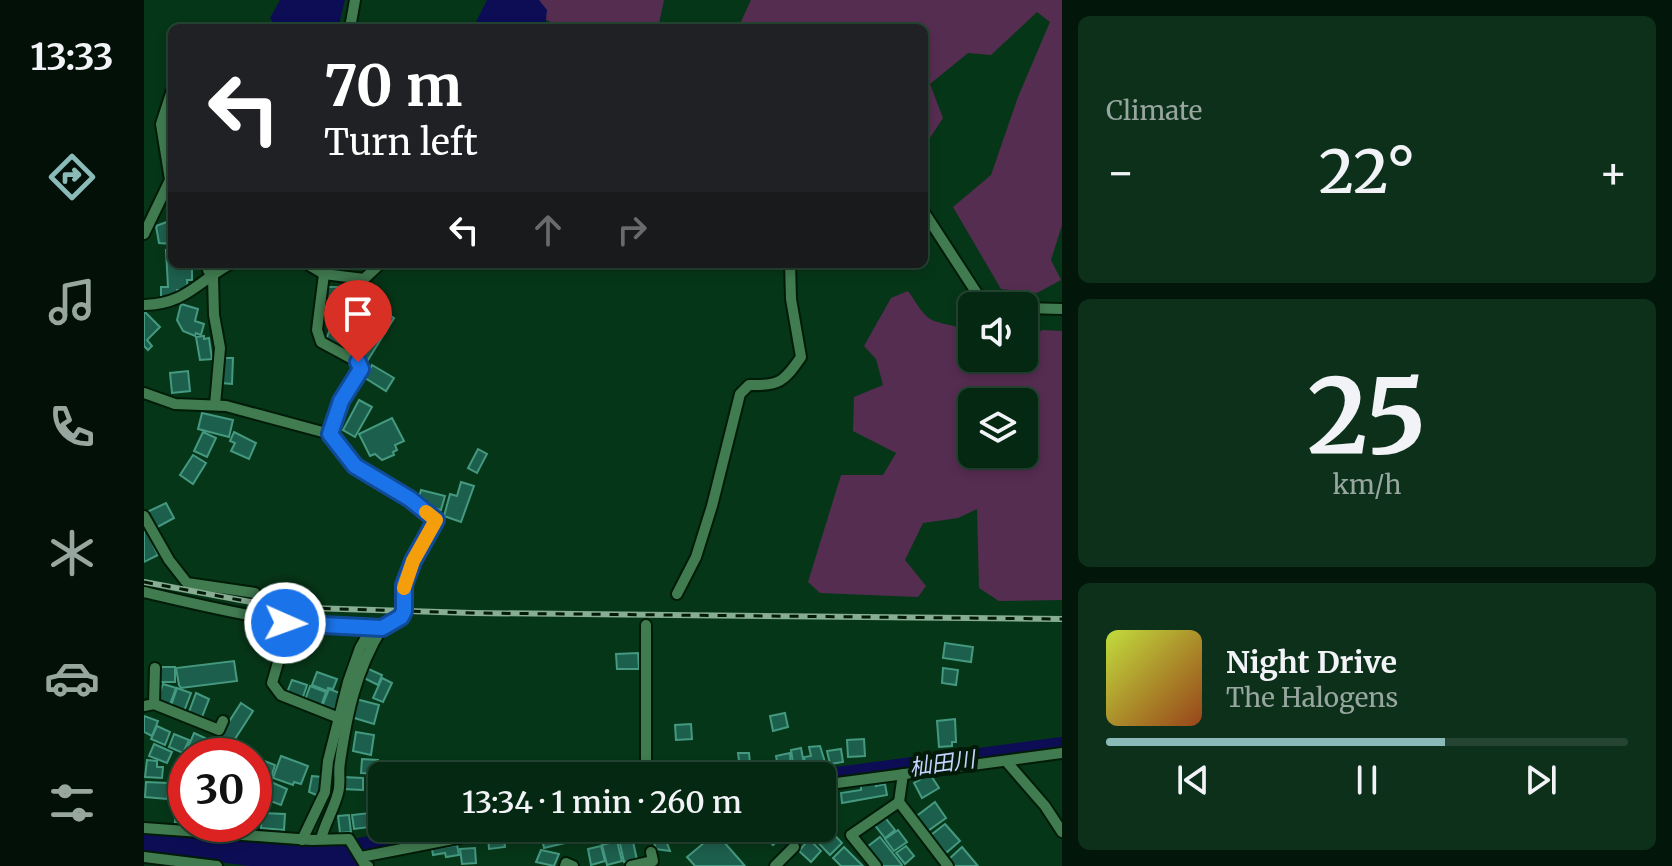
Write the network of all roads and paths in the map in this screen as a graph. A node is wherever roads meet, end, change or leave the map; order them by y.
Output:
1 (355, 0) edge
2 (351, 24) edge
3 (168, 102) edge
4 (168, 168) edge
5 (168, 184) edge
6 (928, 218) edge
7 (144, 234) edge
8 (208, 268) edge
9 (223, 268) edge
10 (314, 268) edge
11 (376, 268) edge
12 (790, 268) edge
13 (324, 274) junction
14 (213, 277) junction
15 (976, 292) edge
16 (144, 305) edge
17 (1038, 308) edge
18 (1062, 309) edge
19 (144, 393) edge
20 (215, 405) junction
21 (330, 434) junction
22 (144, 516) edge
23 (144, 592) edge
24 (255, 593) dead end
25 (677, 594) dead end
26 (277, 621) junction
27 (646, 625) dead end
28 (377, 628) junction
29 (155, 668) dead end
30 (149, 705) edge
31 (339, 718) junction
32 (223, 721) dead end
33 (1062, 753) edge
34 (1006, 761) junction
35 (646, 762) edge
36 (903, 774) junction
37 (836, 783) edge
38 (899, 802) junction
39 (144, 828) edge
40 (168, 828) edge
41 (1062, 832) edge
42 (272, 836) edge
43 (321, 839) junction
44 (302, 840) junction
45 (450, 842) edge
46 (794, 847) dead end
47 (651, 852) dead end
48 (144, 857) edge
49 (365, 862) edge
50 (217, 866) edge
51 (565, 866) edge
52 (573, 866) edge
53 (631, 866) edge
54 (775, 866) edge
55 (876, 866) edge
56 (948, 866) edge

1 - 2 street
3 - 4 street
5 - 7 street
6 - 15 street
8 - 14 street
9 - 14 street
10 - 13 street
11 - 13 street
12 - 25 street
13 - 21 street
14 - 16 street
14 - 20 street
17 - 18 street
19 - 20 street
20 - 21 street
21 - 28 street
22 - 24 street
23 - 26 street
26 - 28 street
26 - 31 street
27 - 35 street
28 - 31 street
28 - 43 street
29 - 30 street
30 - 32 street
31 - 44 street
33 - 34 street
34 - 36 street
34 - 41 street
36 - 37 street
36 - 38 street
38 - 55 street
38 - 56 street
39 - 40 street
42 - 44 street
43 - 44 street
43 - 49 street
45 - 49 street
46 - 54 street
47 - 53 street
48 - 50 street
51 - 52 street

